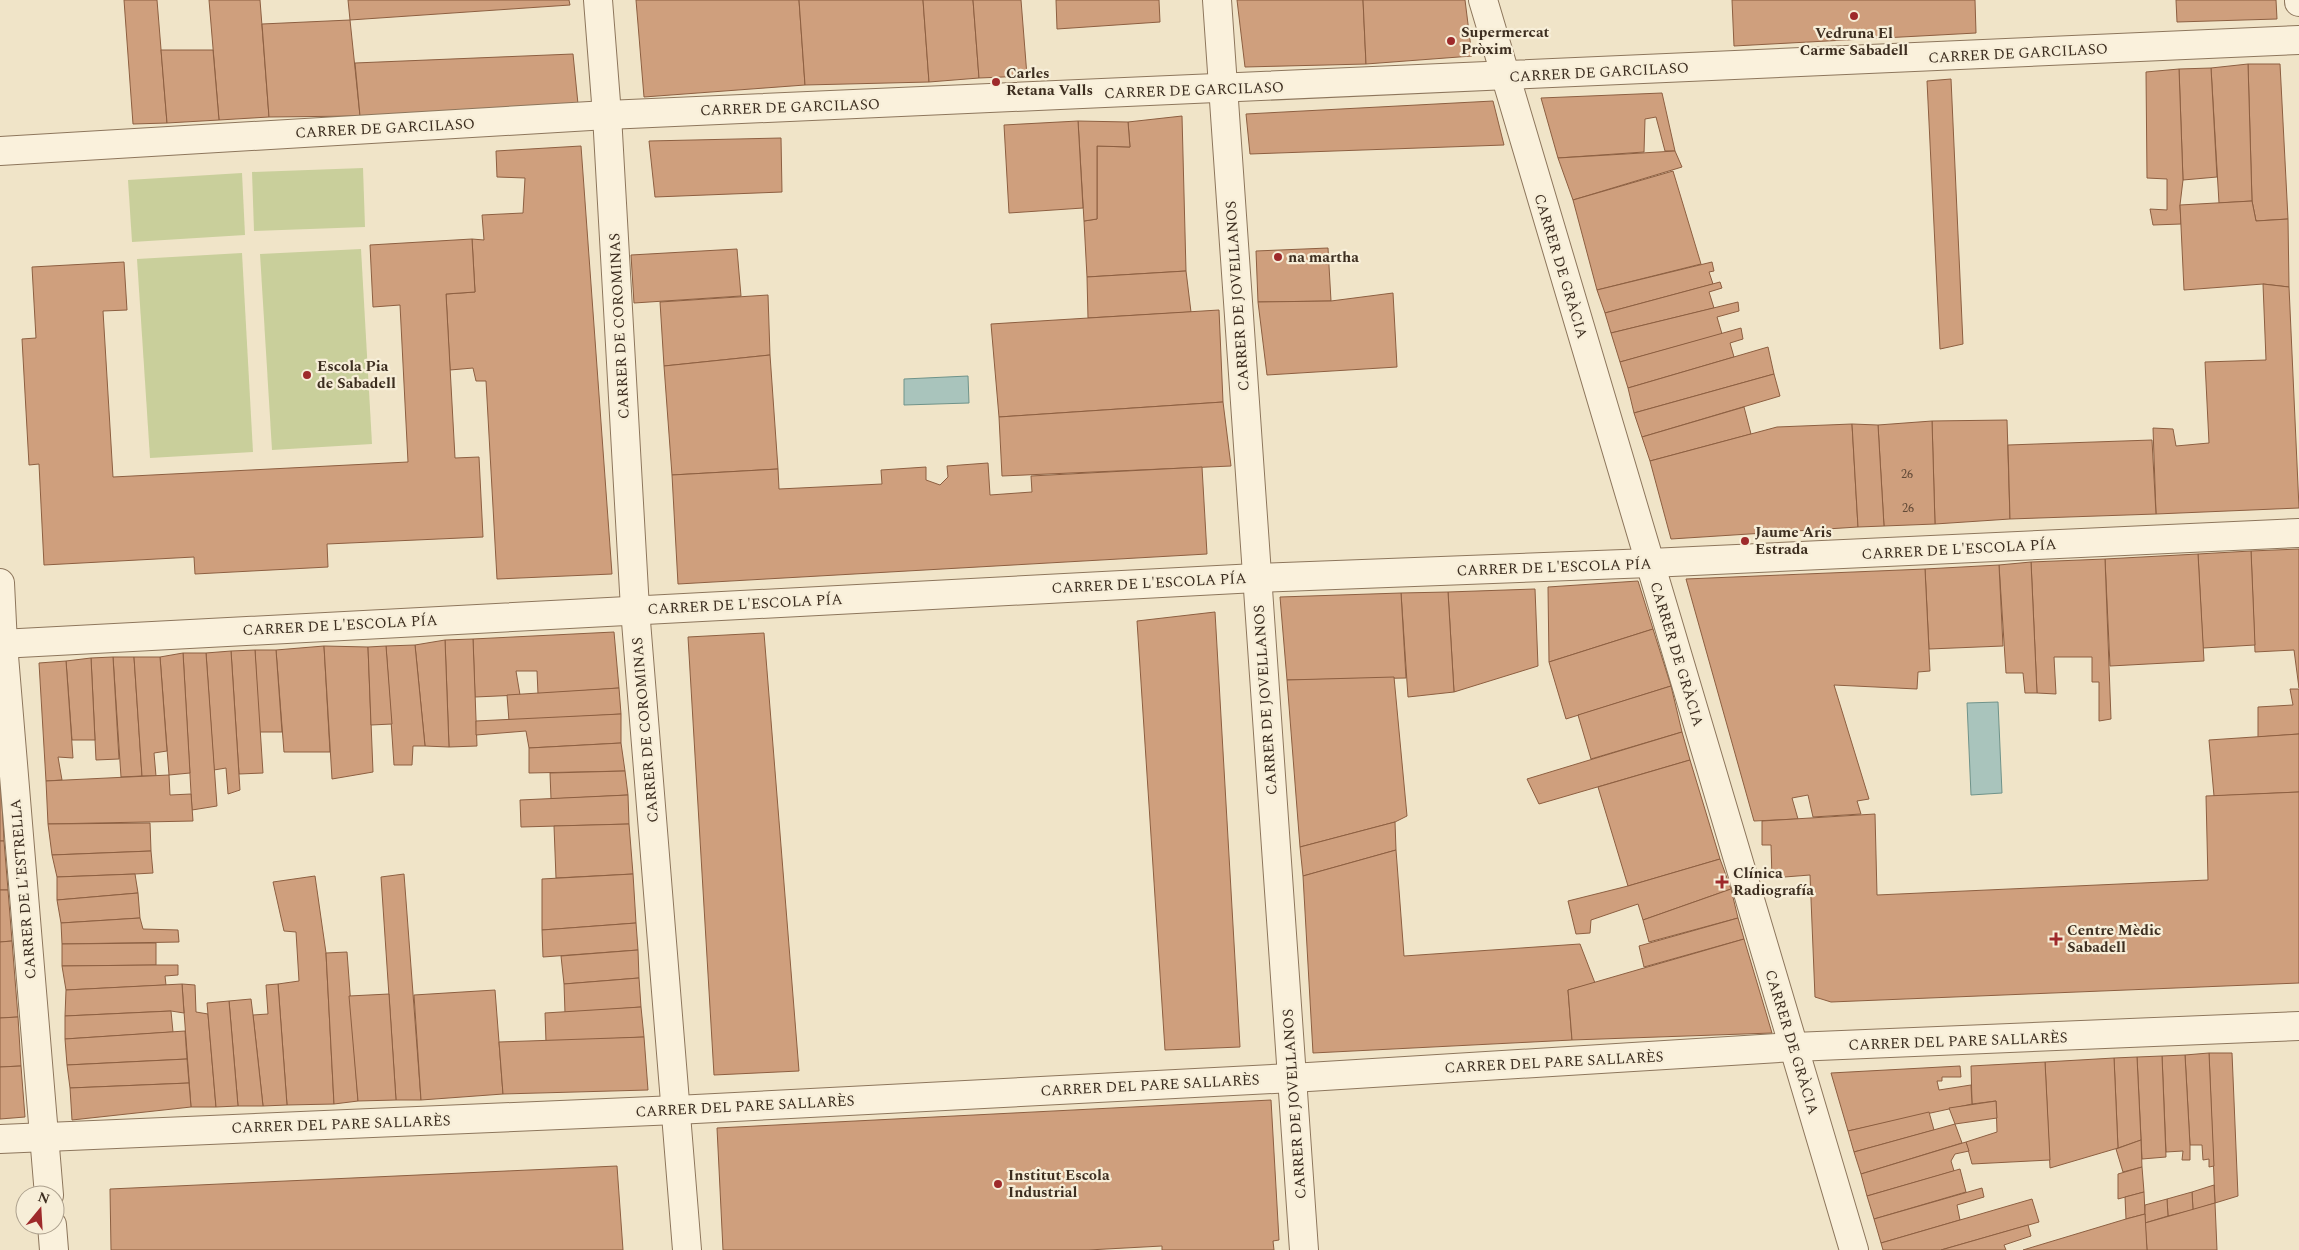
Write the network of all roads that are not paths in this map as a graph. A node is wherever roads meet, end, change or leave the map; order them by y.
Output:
1 (598, 0) edge
2 (1217, 0) edge
3 (1483, 0) edge
4 (2299, 40) edge
5 (1505, 76) junction
6 (1223, 89) junction
7 (607, 115) junction
8 (0, 151) edge
9 (2299, 533) edge
10 (1650, 564) junction
11 (1256, 578) junction
12 (0, 583) edge
13 (635, 609) junction
14 (2, 644) edge
15 (2299, 1026) edge
16 (1794, 1047) junction
17 (1292, 1078) junction
18 (676, 1110) junction
19 (44, 1136) junction
20 (0, 1139) edge
21 (48, 1185) edge
22 (53, 1235) edge
23 (54, 1250) edge
24 (687, 1250) edge
25 (1304, 1250) edge
26 (1854, 1250) edge

1 - 7 street, CARRER DE COROMINAS
2 - 6 street, CARRER DE JOVELLANOS
3 - 5 street, CARRER DE GRÀCIA
4 - 5 street, CARRER DE GARCILASO
5 - 6 street, CARRER DE GARCILASO
5 - 10 street, CARRER DE GRÀCIA
6 - 7 street, CARRER DE GARCILASO
6 - 11 street, CARRER DE JOVELLANOS
7 - 8 street, CARRER DE GARCILASO
7 - 13 street, CARRER DE COROMINAS
9 - 10 street, CARRER DE L'ESCOLA PÍA
10 - 11 street, CARRER DE L'ESCOLA PÍA
10 - 16 street, CARRER DE GRÀCIA
11 - 13 street, CARRER DE L'ESCOLA PÍA
11 - 17 street, CARRER DE JOVELLANOS
12 - 14 street, CARRER DE L'ESTRELLA
13 - 14 street, CARRER DE L'ESCOLA PÍA
13 - 18 street, CARRER DE COROMINAS
14 - 19 street, CARRER DE L'ESTRELLA
15 - 16 street, CARRER DEL PARE SALLARÈS
16 - 17 street, CARRER DEL PARE SALLARÈS
16 - 26 street, CARRER DE GRÀCIA
17 - 18 street, CARRER DEL PARE SALLARÈS
17 - 25 street, CARRER DE JOVELLANOS
18 - 19 street, CARRER DEL PARE SALLARÈS
18 - 24 street, CARRER DE COROMINAS
19 - 20 street, CARRER DEL PARE SALLARÈS
19 - 21 street, CARRER DE L'ESTRELLA
22 - 23 street

